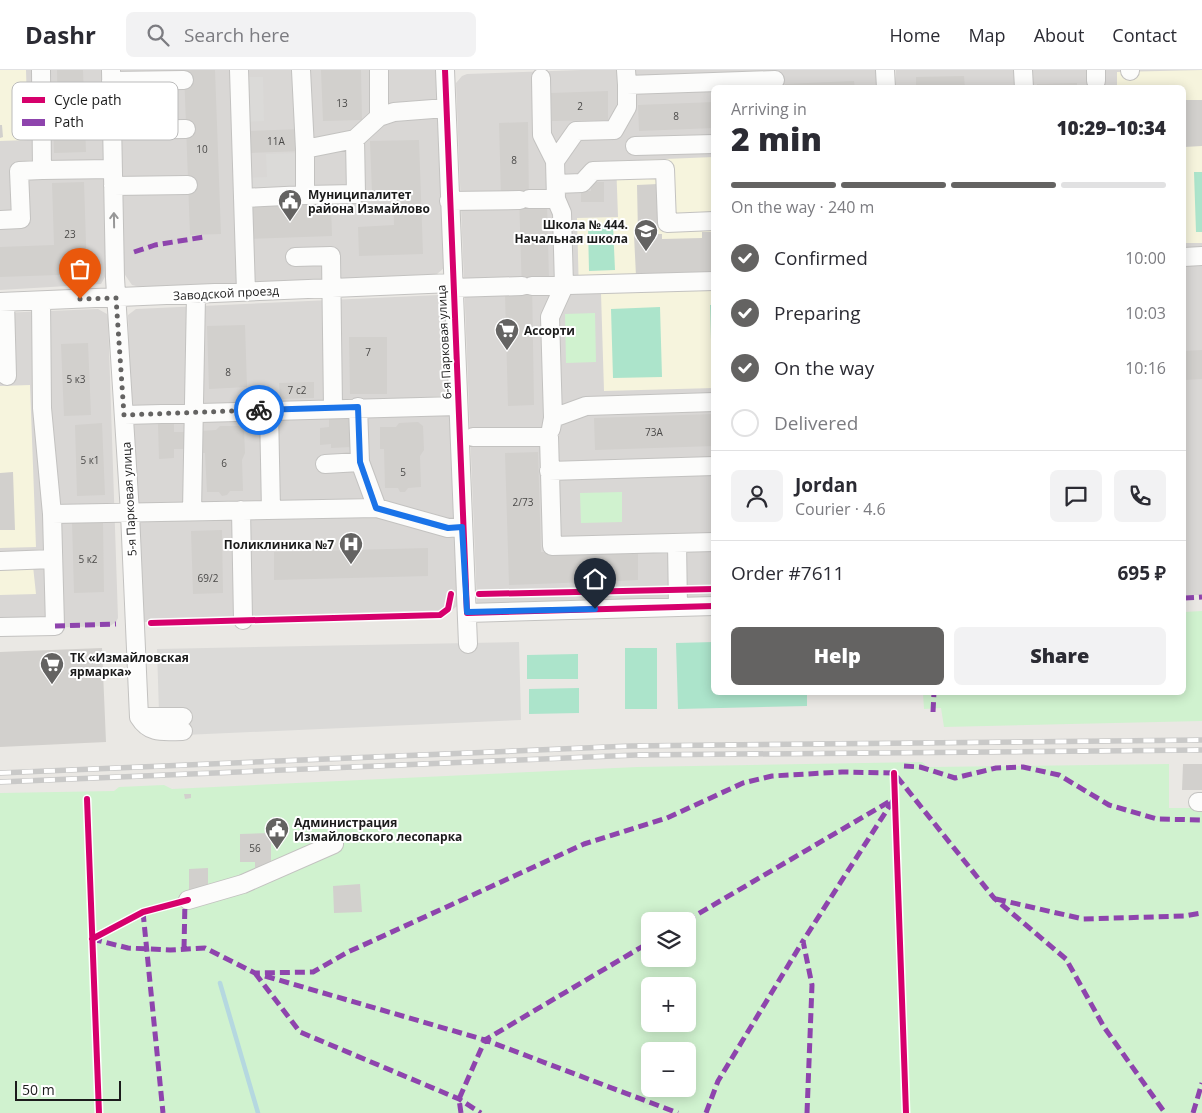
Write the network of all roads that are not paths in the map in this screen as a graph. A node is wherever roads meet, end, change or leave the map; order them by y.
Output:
1 (238, 70) edge
2 (300, 70) edge
3 (379, 70) edge
4 (445, 70) edge
5 (885, 70) edge
6 (1023, 70) edge
7 (111, 75) edge
8 (541, 78) dead end
9 (626, 78) edge
10 (775, 79) edge
11 (184, 80) dead end
12 (886, 85) edge
13 (1024, 85) edge
14 (446, 108) junction
15 (379, 117) junction
16 (178, 130) edge
17 (186, 130) dead end
18 (355, 139) junction
19 (42, 140) edge
20 (112, 140) edge
21 (711, 144) edge
22 (635, 146) dead end
23 (305, 149) junction
24 (555, 161) junction
25 (42, 170) junction
26 (113, 178) junction
27 (188, 185) dead end
28 (556, 191) junction
29 (305, 196) junction
30 (243, 198) junction
31 (449, 201) junction
32 (0, 220) edge
33 (711, 221) edge
34 (1202, 256) edge
35 (1186, 257) edge
36 (296, 258) dead end
37 (711, 281) edge
38 (452, 286) junction
39 (564, 286) junction
40 (332, 289) junction
41 (246, 292) junction
42 (196, 295) junction
43 (116, 298) junction
44 (41, 301) junction
45 (2, 302) edge
46 (7, 376) dead end
47 (711, 402) edge
48 (458, 406) junction
49 (358, 407) junction
50 (334, 408) junction
51 (269, 410) junction
52 (192, 414) junction
53 (124, 415) junction
54 (553, 418) junction
55 (473, 437) dead end
56 (549, 437) junction
57 (360, 462) junction
58 (325, 464) dead end
59 (711, 466) edge
60 (549, 471) junction
61 (376, 508) junction
62 (241, 510) junction
63 (271, 510) junction
64 (192, 511) junction
65 (130, 513) junction
66 (52, 514) junction
67 (462, 527) junction
68 (711, 542) edge
69 (677, 543) junction
70 (53, 559) junction
71 (0, 561) edge
72 (711, 606) edge
73 (678, 607) junction
74 (467, 612) junction
75 (243, 620) dead end
76 (0, 627) edge
77 (468, 644) dead end
78 (183, 724) dead end
79 (334, 844) dead end
80 (188, 900) dead end

1 - 30 street
2 - 23 street
3 - 15 street
4 - 14 street, 6-я Парковая улица
5 - 12 street
6 - 13 street
7 - 11 street
8 - 24 street
9 - 10 street
9 - 24 street
14 - 15 street
14 - 31 street, 6-я Парковая улица
15 - 18 street
16 - 17 street
18 - 23 street
18 - 29 street
19 - 25 street
20 - 26 street, 5-я Парковая улица
21 - 22 street
23 - 29 street
24 - 28 street
25 - 26 street
25 - 32 street
26 - 27 street
43 -> 26 street, 5-я Парковая улица
28 - 31 street
28 - 33 street
28 - 39 street
29 - 30 street
30 - 41 street
31 - 38 street, 6-я Парковая улица
34 - 35 street
36 - 40 street
37 - 39 street, Заводской проезд
38 - 39 street, Заводской проезд
38 - 40 street, Заводской проезд
38 - 48 street, 6-я Парковая улица
39 - 54 street
40 - 41 street, Заводской проезд
40 - 50 street
41 - 42 street, Заводской проезд
42 - 43 street, Заводской проезд
42 - 52 street
43 - 44 street, Заводской проезд
43 - 53 street, 5-я Парковая улица
44 - 45 street, Заводской проезд
44 - 66 street
45 - 46 street
47 - 54 street
48 - 49 street
48 - 67 street, 6-я Парковая улица
49 - 50 street
49 - 57 street
50 - 51 street
51 - 52 street
51 - 63 street
52 - 53 street
52 - 64 street
53 - 65 street, 5-я Парковая улица
54 - 56 street
55 - 56 street
56 - 60 street
57 - 58 street
57 - 61 street
59 - 60 street
60 - 69 street
61 - 63 street
61 - 67 street
62 - 63 street
62 - 64 street
62 - 75 street
64 - 65 street
65 - 66 street
65 - 78 street, 5-я Парковая улица
66 - 70 street
67 - 74 street, 6-я Парковая улица
68 - 69 street
69 - 73 street
70 - 71 street
70 - 76 street
72 - 73 street
73 - 74 street
74 - 77 street, 6-я Парковая улица
79 - 80 street

